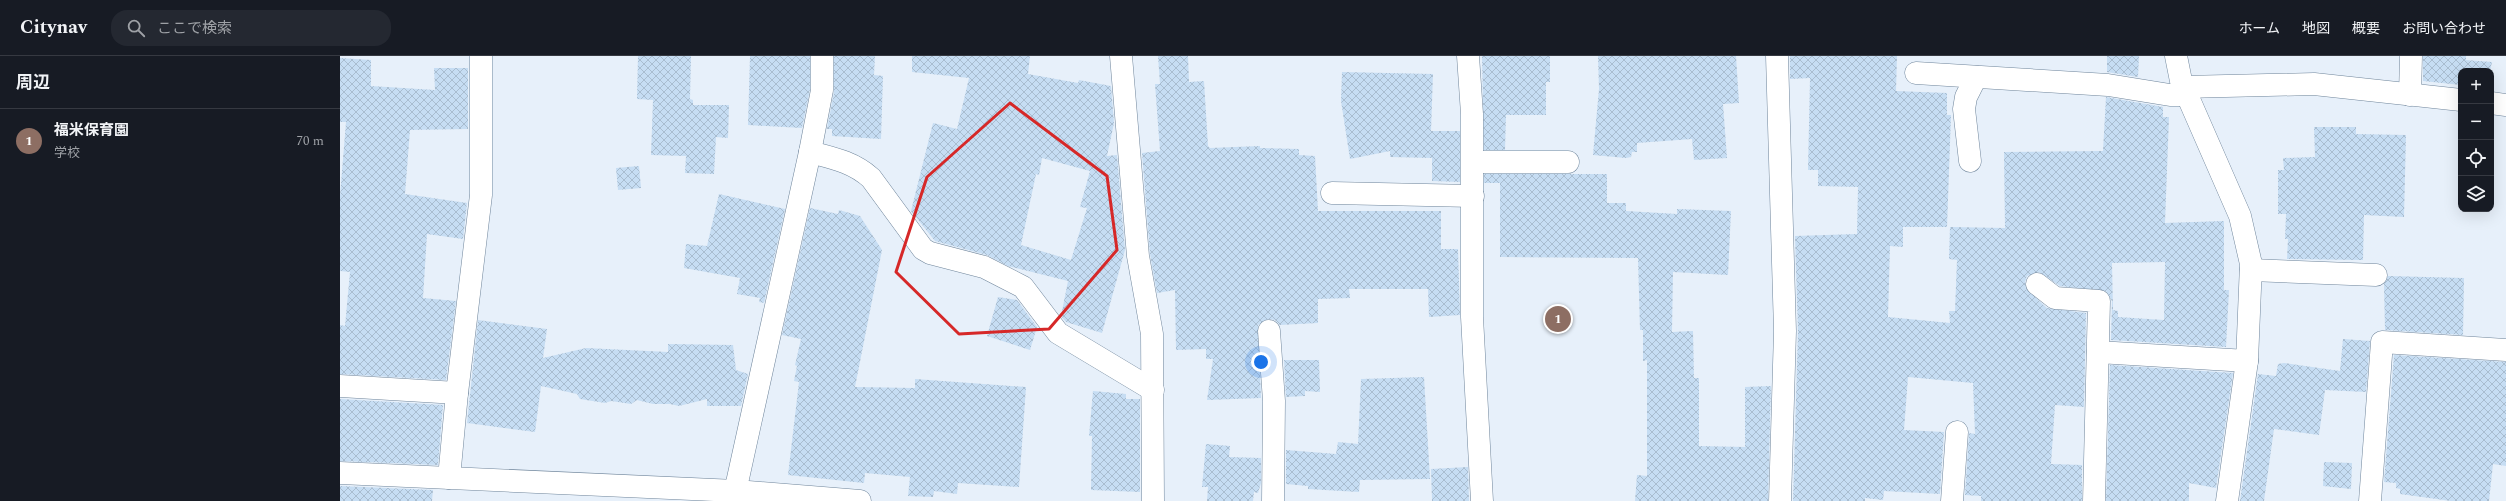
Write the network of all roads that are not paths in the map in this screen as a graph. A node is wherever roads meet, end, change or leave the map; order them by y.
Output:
1 (481, 56) edge
2 (822, 56) edge
3 (1121, 56) edge
4 (1468, 56) edge
5 (1778, 56) edge
6 (2176, 56) edge
7 (2411, 56) edge
8 (1916, 73) dead end
9 (1976, 77) junction
10 (2186, 91) junction
11 (2410, 95) junction
12 (2458, 100) edge
13 (2494, 103) edge
14 (2506, 105) edge
15 (810, 152) junction
16 (1970, 161) dead end
17 (1473, 162) junction
18 (1568, 162) dead end
19 (1332, 193) dead end
20 (1473, 196) junction
21 (2251, 270) junction
22 (2376, 275) dead end
23 (2038, 284) dead end
24 (1269, 331) dead end
25 (2506, 350) edge
26 (2098, 352) junction
27 (2247, 361) junction
28 (340, 386) edge
29 (1153, 390) junction
30 (457, 393) junction
31 (1957, 432) dead end
32 (340, 473) edge
33 (449, 478) junction
34 (735, 496) edge
35 (860, 501) edge
36 (1153, 501) edge
37 (1273, 501) edge
38 (1482, 501) edge
39 (1780, 501) edge
40 (1952, 501) edge
41 (2094, 501) edge
42 (2227, 501) edge
43 (2370, 501) edge

1 - 30 street
2 - 15 street
3 - 29 street
4 - 17 street
5 - 39 street
6 - 10 street
7 - 11 street
8 - 9 street
9 - 10 street
9 - 16 street
10 - 11 street
10 - 21 street
11 - 12 street
13 - 14 street
15 - 29 street
15 - 34 street
17 - 18 street
17 - 20 street
19 - 20 street
20 - 38 street
21 - 22 street
21 - 27 street
23 - 26 street
24 - 37 street
25 - 43 street
26 - 27 street
26 - 41 street
27 - 42 street
28 - 30 street
29 - 36 street
30 - 33 street
31 - 40 street
32 - 33 street
33 - 34 street
34 - 35 street

